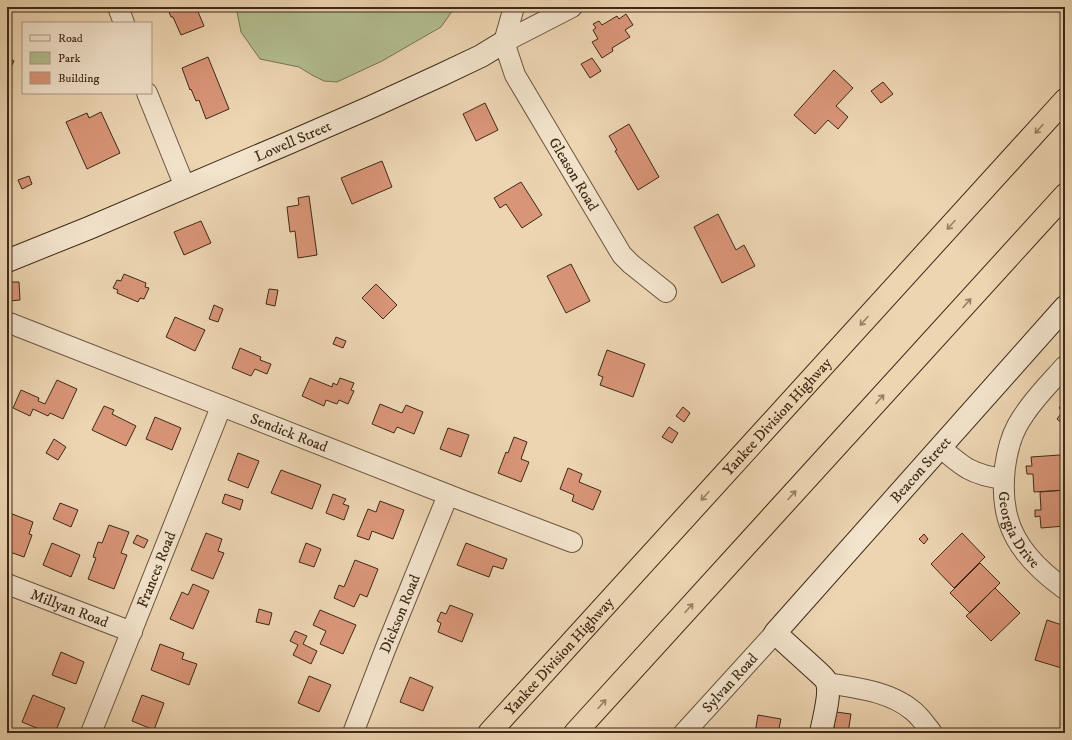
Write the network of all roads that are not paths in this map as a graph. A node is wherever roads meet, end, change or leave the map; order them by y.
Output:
1 (118, 7) edge
2 (514, 7) edge
3 (572, 7) edge
4 (124, 22) edge
5 (504, 42) junction
6 (147, 94) edge
7 (1065, 100) edge
8 (185, 187) junction
9 (1065, 195) edge
10 (7, 261) edge
11 (666, 292) dead end
12 (1065, 307) edge
13 (7, 322) edge
14 (1065, 366) edge
15 (221, 407) junction
16 (940, 447) junction
17 (1004, 479) junction
18 (448, 495) junction
19 (572, 542) dead end
20 (7, 584) edge
21 (1065, 589) edge
22 (132, 632) junction
23 (775, 633) junction
24 (827, 683) junction
25 (91, 733) edge
26 (353, 733) edge
27 (489, 733) edge
28 (575, 733) edge
29 (684, 733) edge
30 (821, 733) edge
31 (932, 733) edge

1 - 4 street
2 - 5 street
3 - 5 street, Lowell Street
5 - 8 street, Lowell Street
5 - 11 street, Gleason Road
6 - 8 street
7 -> 27 highway, Yankee Division Highway
8 - 10 street, Lowell Street
28 -> 9 highway
12 - 16 street, Beacon Street
13 - 15 street, Sendick Road
14 - 17 street, Georgia Drive
15 - 18 street, Sendick Road
15 - 22 street, Frances Road
16 - 17 street, Georgia Drive
16 - 23 street, Beacon Street
17 - 21 street, Georgia Drive
18 - 19 street, Sendick Road
18 - 26 street, Dickson Road
20 - 22 street, Millyan Road
22 - 25 street, Frances Road
23 - 24 street
23 - 29 street, Sylvan Road
24 - 30 street
24 - 31 street

